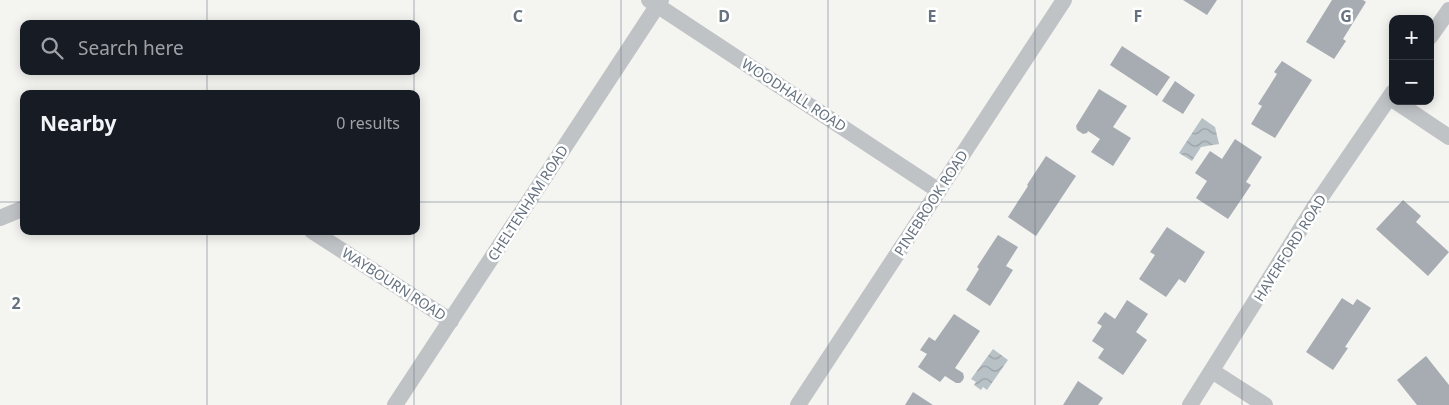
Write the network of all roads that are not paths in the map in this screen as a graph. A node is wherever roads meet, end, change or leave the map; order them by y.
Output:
1 (1064, 0) edge
2 (656, 2) edge
3 (1449, 10) edge
4 (1434, 31) edge
5 (1389, 104) edge
6 (1403, 105) edge
7 (1449, 137) edge
8 (940, 191) junction
9 (20, 210) edge
10 (0, 218) edge
11 (318, 235) edge
12 (451, 321) junction
13 (1212, 371) junction
14 (395, 405) edge
15 (798, 405) edge
16 (1190, 405) edge
17 (1265, 405) edge

1 - 8 street, PINEBROOK ROAD
2 - 8 street, WOODHALL ROAD
2 - 12 street, CHELTENHAM ROAD
3 - 4 street
5 - 13 street, HAVERFORD ROAD
6 - 7 street
8 - 15 street, PINEBROOK ROAD
9 - 10 street
11 - 12 street, WAYBOURN ROAD
12 - 14 street, CHELTENHAM ROAD
13 - 16 street, HAVERFORD ROAD
13 - 17 street

